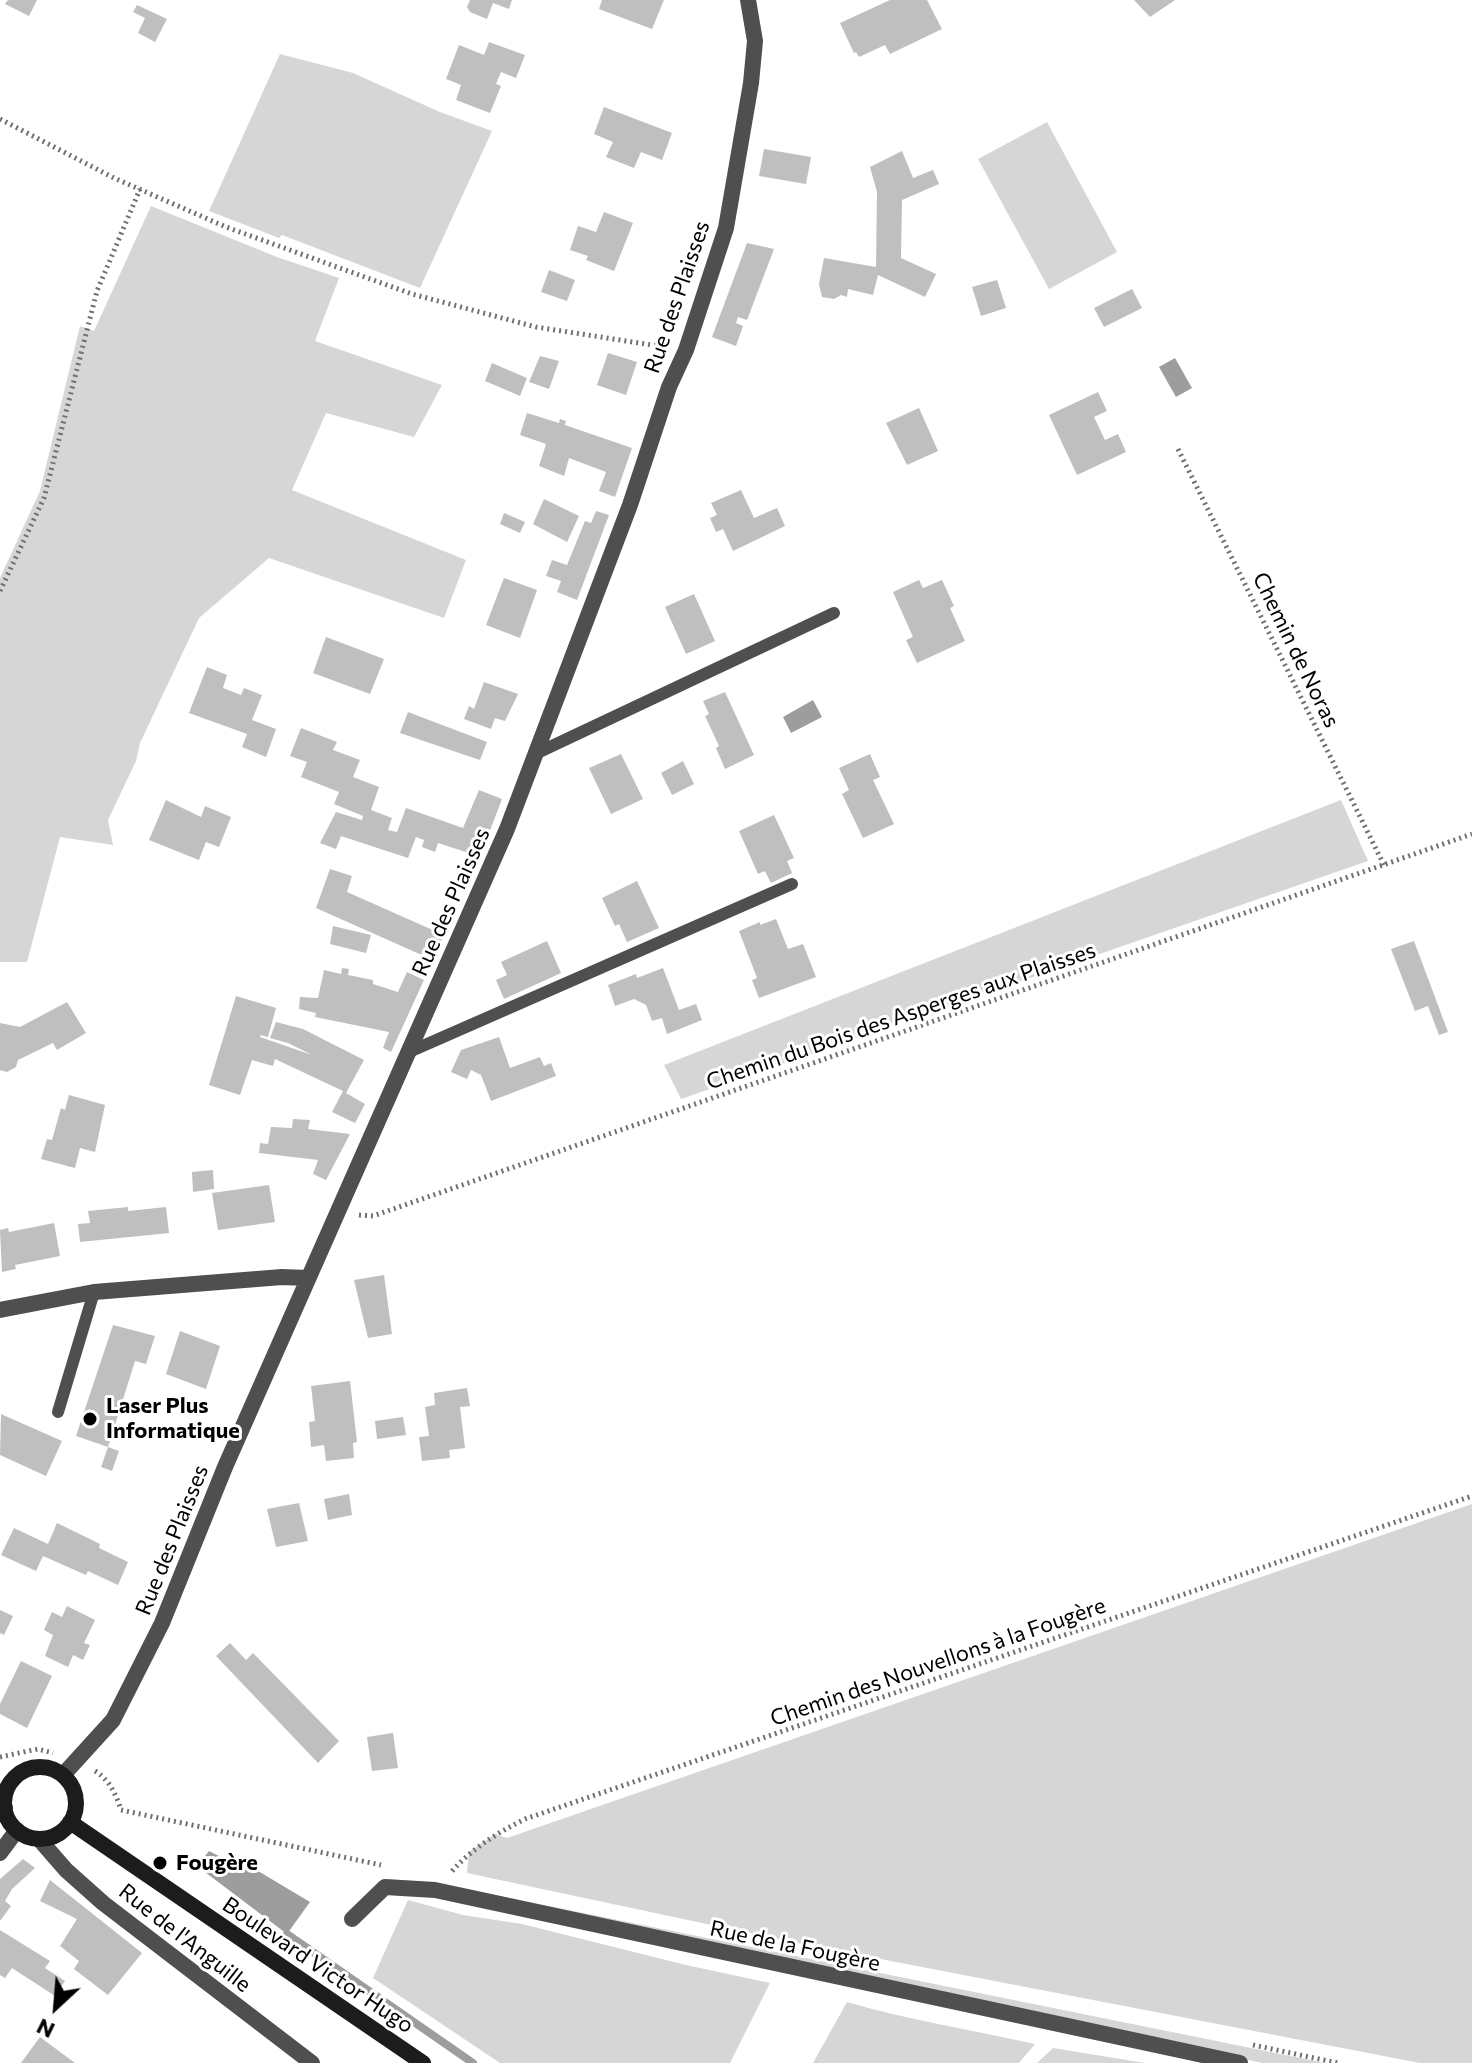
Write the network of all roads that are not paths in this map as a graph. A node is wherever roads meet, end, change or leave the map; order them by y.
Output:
1 (748, 0) edge
2 (834, 613) dead end
3 (535, 754) junction
4 (792, 884) dead end
5 (409, 1052) junction
6 (307, 1278) junction
7 (94, 1292) junction
8 (0, 1310) edge
9 (58, 1412) dead end
10 (63, 1775) junction
11 (6, 1778) edge
12 (2, 1808) edge
13 (70, 1822) junction
14 (17, 1830) junction
15 (39, 1839) junction
16 (0, 1853) edge
17 (352, 1919) dead end
18 (312, 2063) edge
19 (423, 2063) edge
20 (1240, 2063) edge

1 - 3 street, Rue des Plaisses
2 - 3 lane
3 - 5 street, Rue des Plaisses
4 - 5 lane
5 - 6 street, Rue des Plaisses
6 - 7 street
6 - 10 street, Rue des Plaisses
7 - 8 street
7 - 9 lane
10 - 11 main road
10 - 13 main road
11 - 12 main road
12 - 14 main road
13 - 15 main road
13 - 19 main road, Boulevard Victor Hugo
14 - 15 main road
14 - 16 street
15 - 18 street, Rue de l'Anguille
17 - 20 street, Rue de la Fougère

